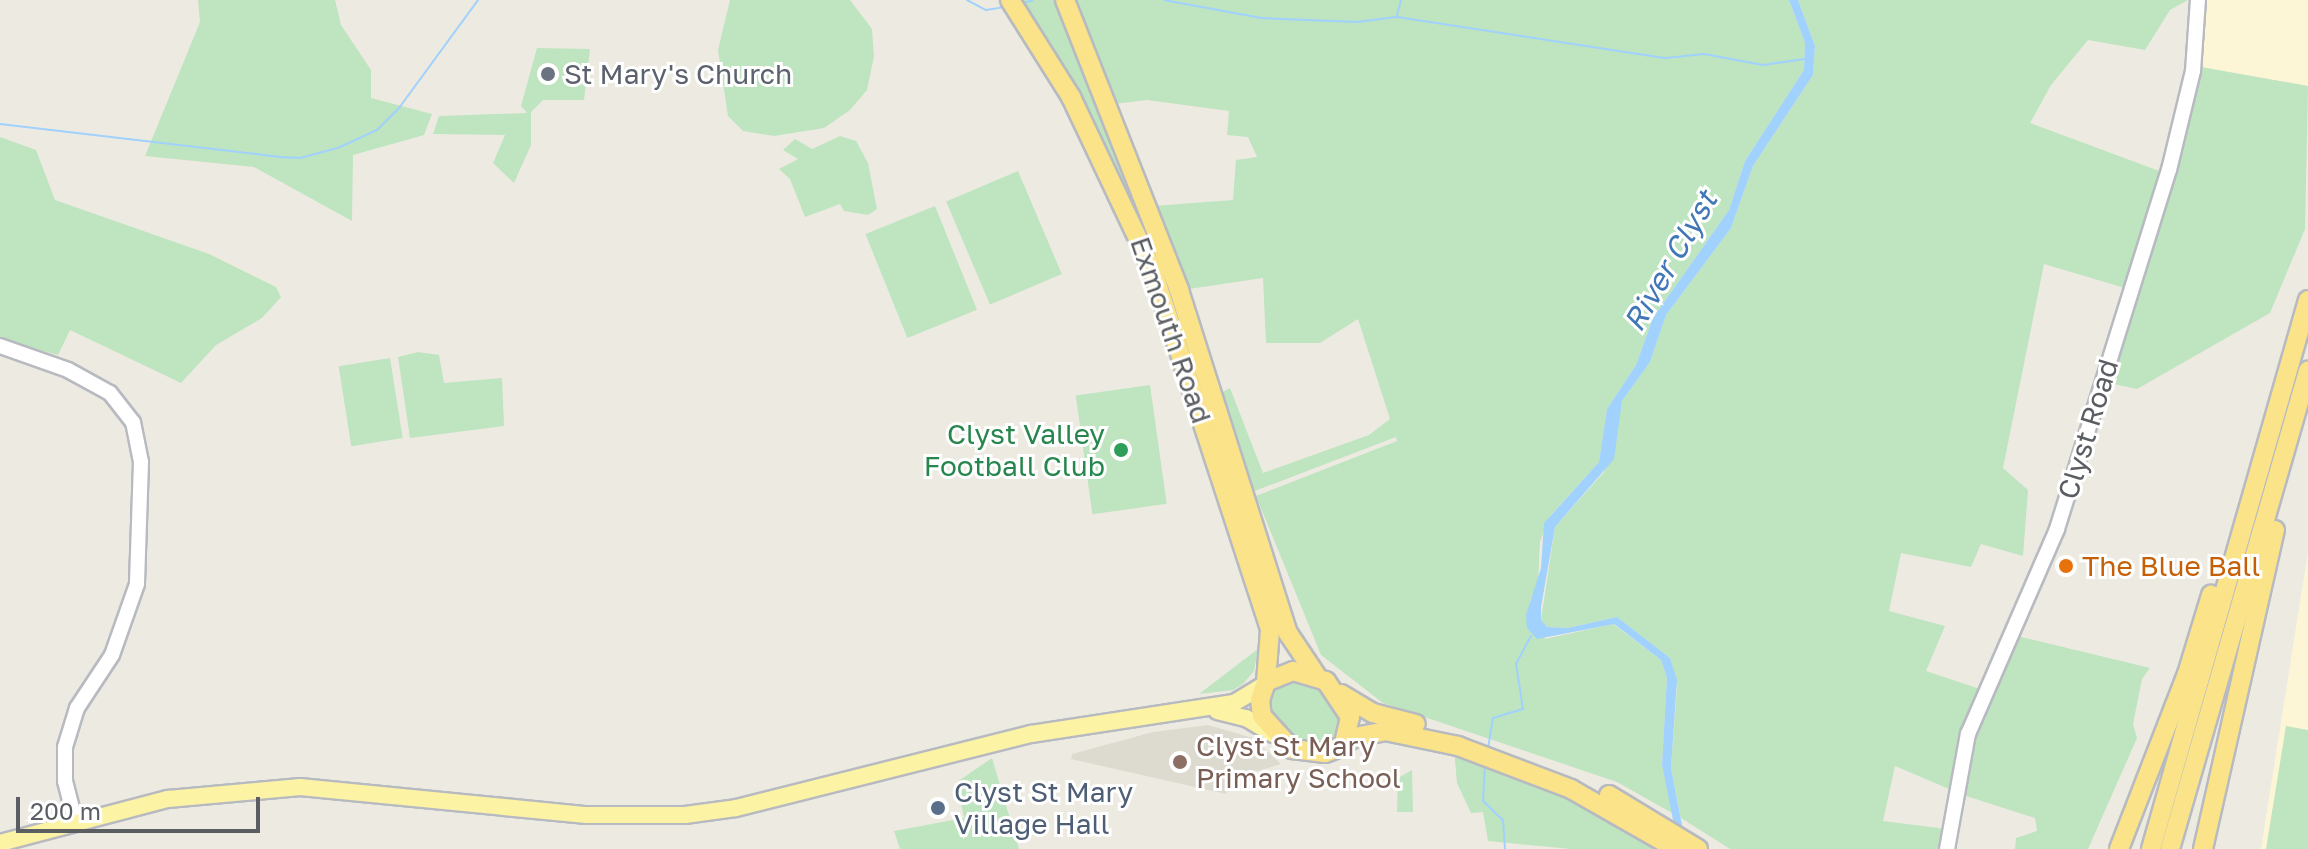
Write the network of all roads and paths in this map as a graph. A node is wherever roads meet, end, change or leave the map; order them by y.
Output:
1 (1065, 0) edge
2 (2198, 0) edge
3 (1015, 7) edge
4 (2308, 300) edge
5 (0, 346) edge
6 (2306, 377) edge
7 (2284, 385) junction
8 (1316, 675) junction
9 (1265, 683) junction
10 (1332, 687) junction
11 (1204, 710) junction
12 (1274, 735) junction
13 (1344, 743) junction
14 (1482, 748) junction
15 (75, 820) junction
16 (0, 843) edge
17 (1689, 848) edge
18 (1947, 849) edge
19 (2119, 849) edge
20 (2151, 849) edge
21 (2170, 849) edge
22 (2203, 849) edge

1 - 8 highway, Exmouth Road
2 - 18 street, Clyst Road
3 - 9 highway, Exmouth Road
4 - 7 highway
5 - 15 street
6 - 21 highway
6 - 22 highway
7 - 19 highway
7 - 20 highway
8 - 9 highway
8 - 10 highway
9 - 11 main road
9 - 12 highway
10 - 13 highway
10 - 14 highway
11 - 12 main road
11 - 15 main road
12 - 13 highway
13 - 14 highway
14 - 17 highway
15 - 16 main road

